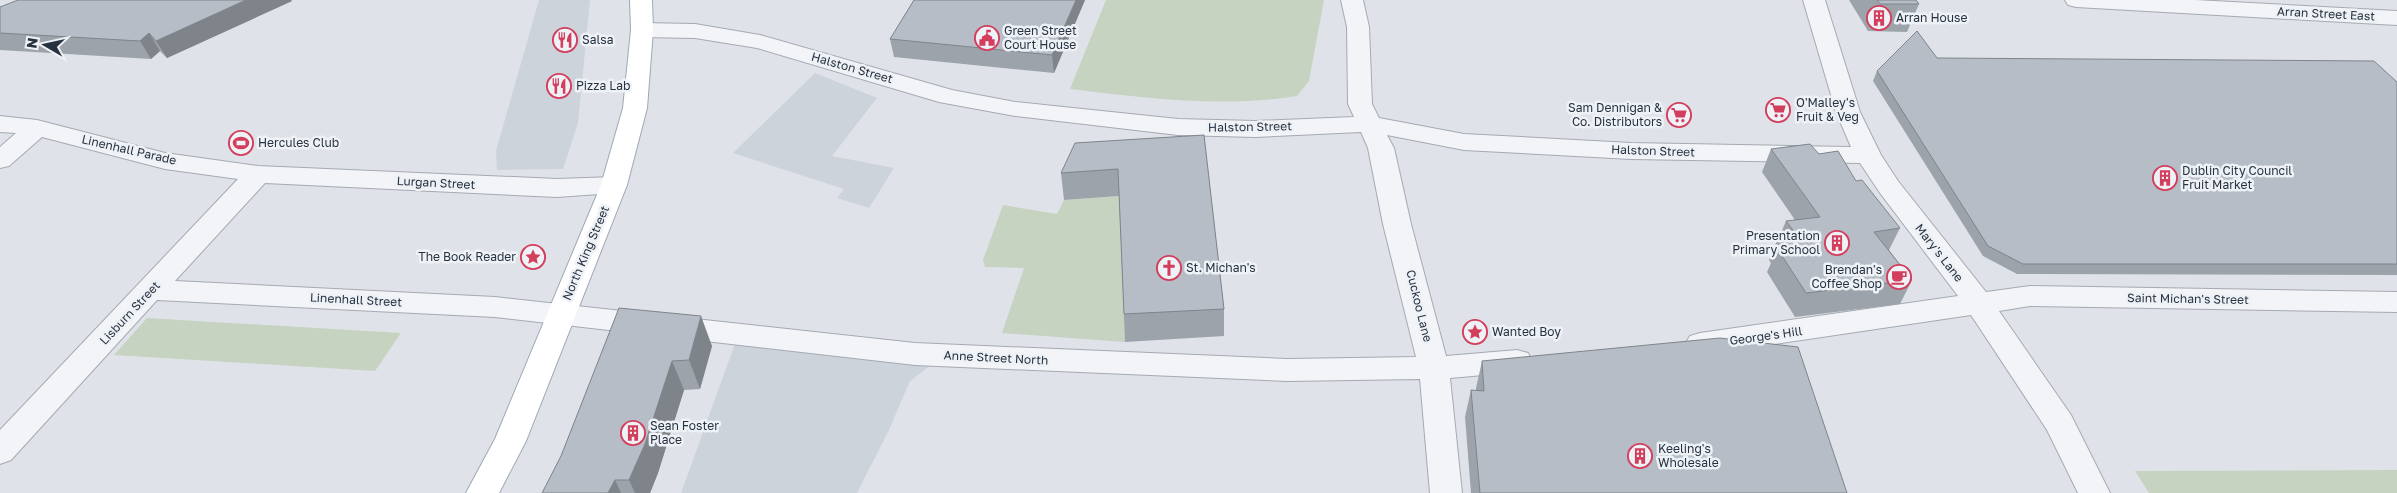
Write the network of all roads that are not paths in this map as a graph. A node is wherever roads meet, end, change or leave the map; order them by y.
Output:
1 (641, 0) edge
2 (1352, 0) edge
3 (1814, 0) edge
4 (2076, 0) edge
5 (2397, 18) edge
6 (642, 30) junction
7 (0, 124) edge
8 (1368, 124) junction
9 (38, 128) junction
10 (1868, 155) junction
11 (0, 160) edge
12 (258, 174) junction
13 (614, 186) junction
14 (151, 290) junction
15 (2397, 302) edge
16 (1979, 304) junction
17 (560, 314) junction
18 (1675, 346) edge
19 (1539, 359) edge
20 (1433, 368) junction
21 (0, 451) edge
22 (482, 493) edge
23 (1446, 493) edge
24 (2094, 493) edge

1 - 6 main road, North King Street
2 - 8 street, Cuckoo Lane
3 - 10 street, Mary's Lane
4 - 5 street, Arran Street East
6 - 8 street, Halston Street
6 - 13 main road, North King Street
7 - 9 street, Linenhall Parade
8 - 10 street, Halston Street
8 - 20 street, Cuckoo Lane
9 - 11 street
9 - 12 street, Linenhall Parade
10 - 16 street, Mary's Lane
12 - 13 street, Lurgan Street
12 - 14 street, Lisburn Street
13 - 17 main road, North King Street
14 - 17 street, Linenhall Street
14 - 21 street, Lisburn Street
15 - 16 street, Saint Michan's Street
16 - 18 street, George's Hill
16 - 24 street, Mary's Lane
17 - 20 street, Anne Street North
17 - 22 main road, North King Street
19 - 20 street
20 - 23 street, Cuckoo Lane

